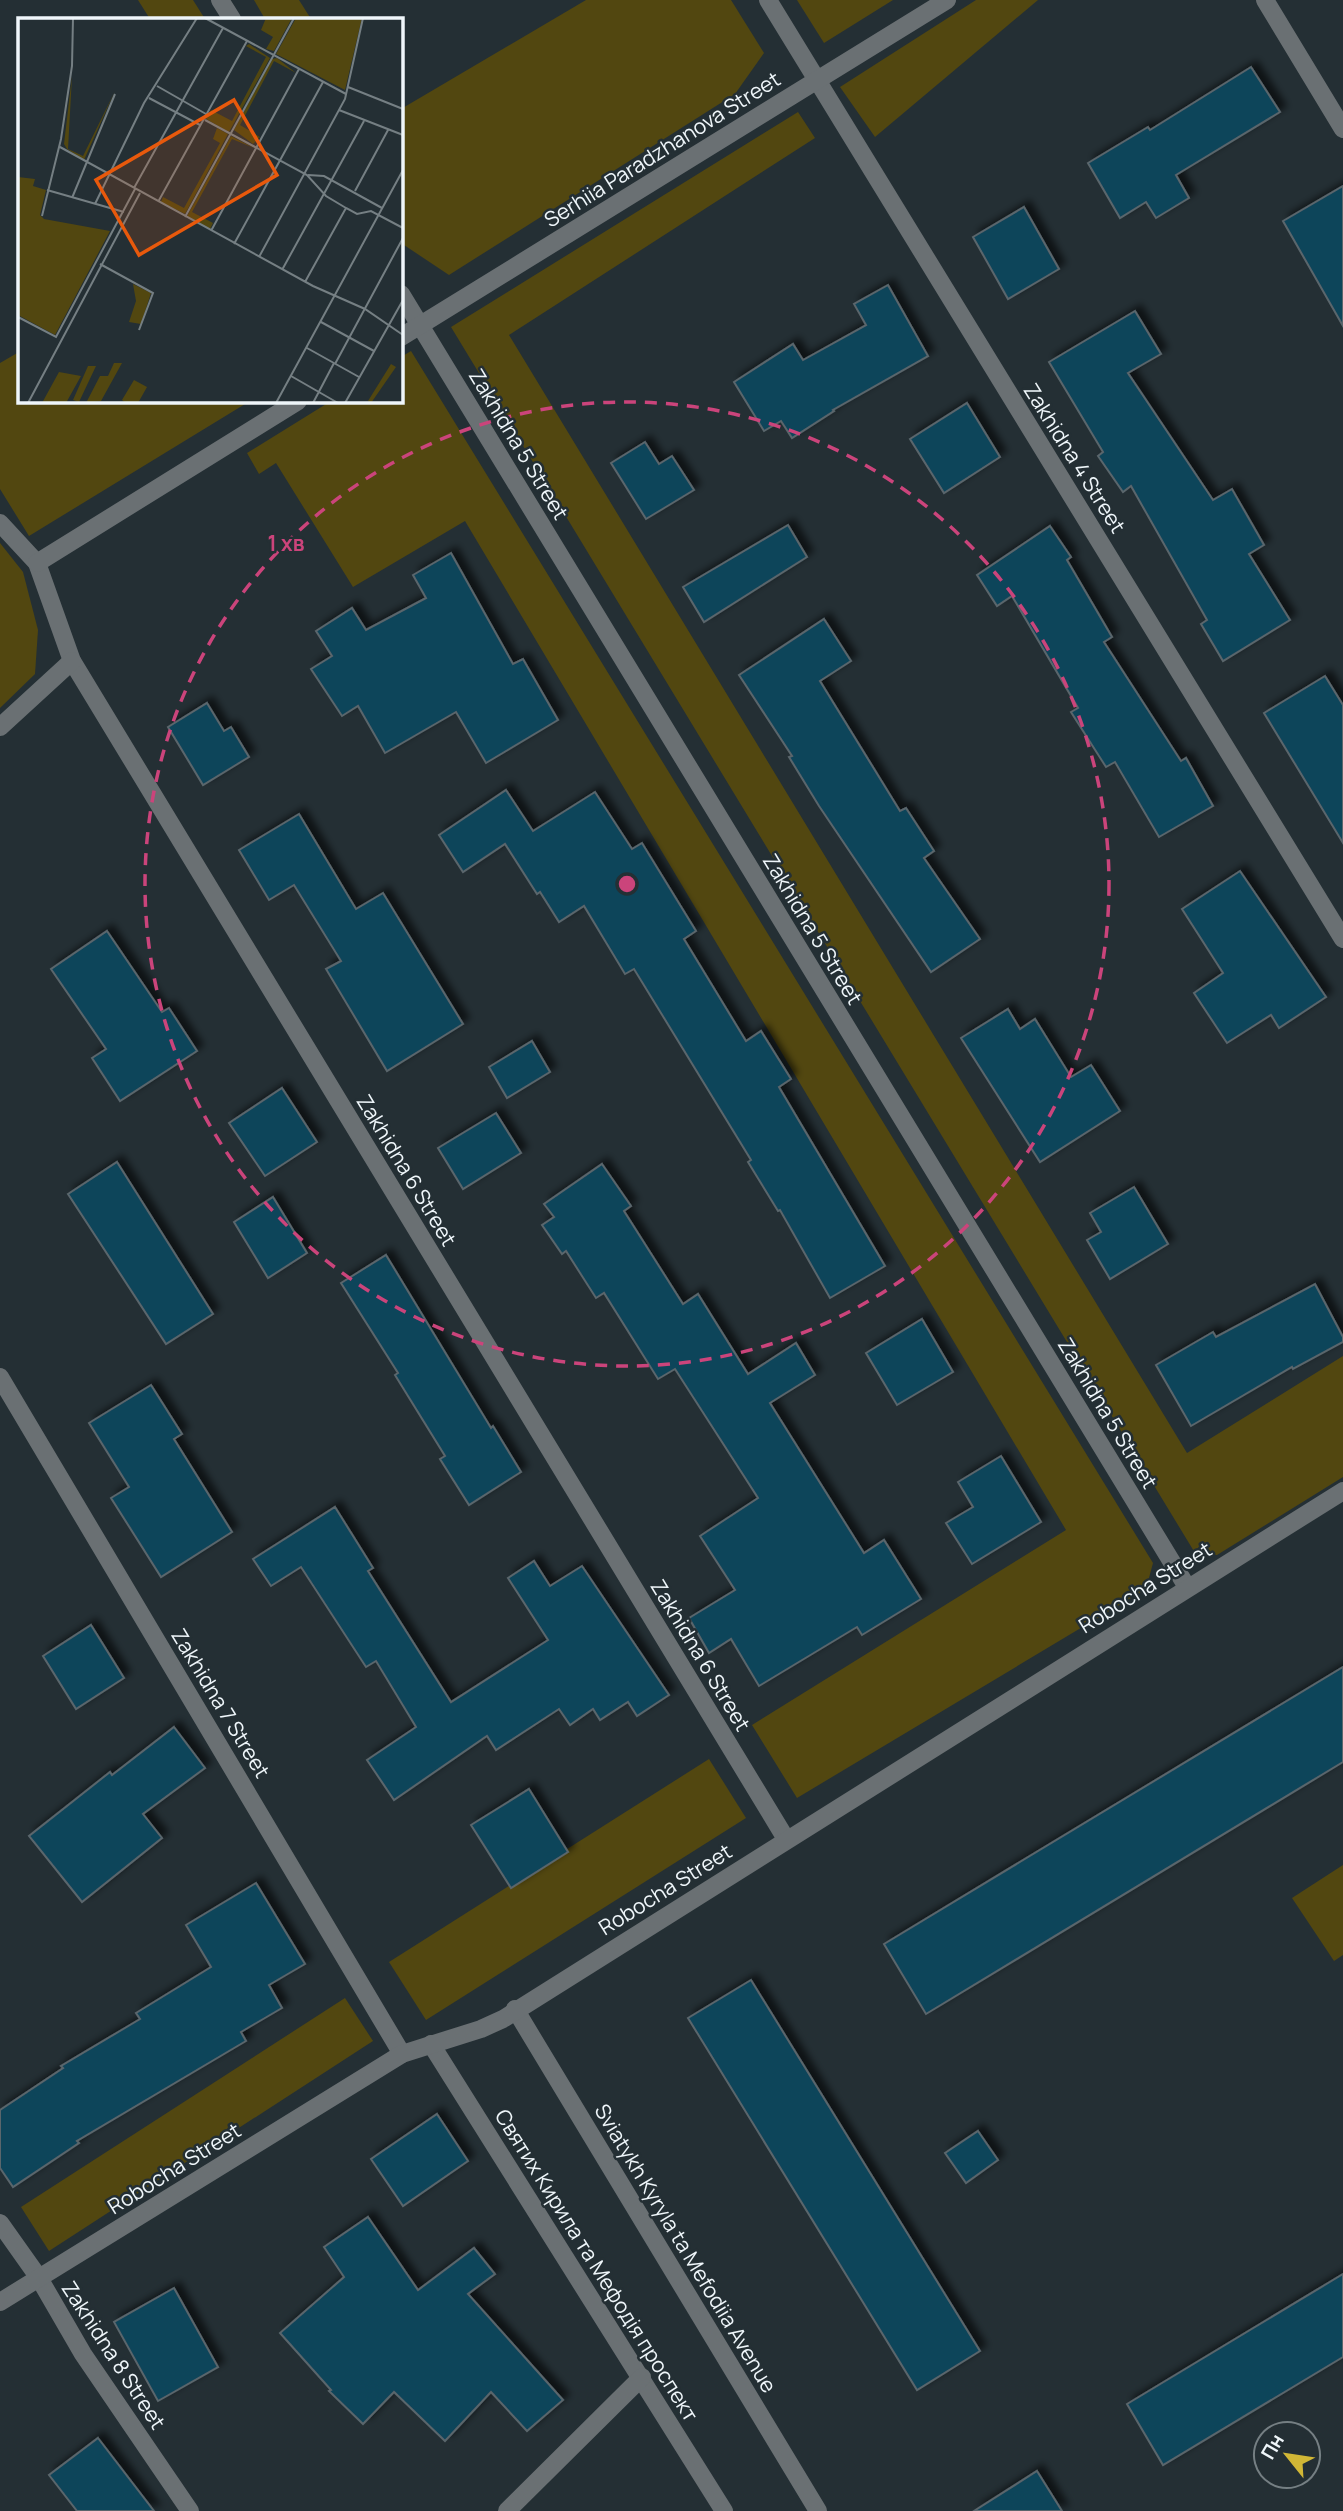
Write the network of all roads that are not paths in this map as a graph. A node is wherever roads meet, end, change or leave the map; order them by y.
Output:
1 (220, 0) edge
2 (768, 0) edge
3 (947, 0) edge
4 (1265, 0) edge
5 (231, 18) edge
6 (817, 80) junction
7 (1343, 129) edge
8 (402, 296) edge
9 (420, 325) junction
10 (402, 336) edge
11 (296, 402) edge
12 (0, 523) edge
13 (37, 563) junction
14 (72, 661) junction
15 (0, 727) edge
16 (1343, 939) edge
17 (0, 1377) edge
18 (1343, 1491) edge
19 (1187, 1587) junction
20 (786, 1839) junction
21 (515, 2009) junction
22 (431, 2044) junction
23 (402, 2054) junction
24 (0, 2223) edge
25 (39, 2278) junction
26 (0, 2302) edge
27 (642, 2376) junction
28 (190, 2511) edge
29 (507, 2511) edge
30 (724, 2511) edge
31 (818, 2511) edge

1 - 5 street
2 - 6 street, Zakhidna 4 Street
3 - 6 street, Serhiia Paradzhanova Street
4 - 7 street
6 - 9 street, Serhiia Paradzhanova Street
6 - 16 street, Zakhidna 4 Street
8 - 9 street, Zakhidna 5 Street
9 - 10 street, Serhiia Paradzhanova Street
9 - 19 street, Zakhidna 5 Street
11 - 13 street
12 - 13 street, Zakhidna 6 Street
13 - 14 street, Zakhidna 6 Street
14 - 15 street
14 - 20 street, Zakhidna 6 Street
17 - 23 street, Zakhidna 7 Street
18 - 19 street, Robocha Street
19 - 20 street, Robocha Street
20 - 21 street, Robocha Street
21 - 22 street, Robocha Street
21 - 31 street, Sviatykh Kyryla ta Mefodiia Avenue
22 - 23 street, Robocha Street
22 - 27 street, Святих Кирила та Мефодія проспект
23 - 25 street, Robocha Street
24 - 25 street, Zakhidna 8 Street
25 - 26 street, Robocha Street
25 - 28 street, Zakhidna 8 Street
27 - 29 street
27 - 30 street, Святих Кирила та Мефодія проспект

